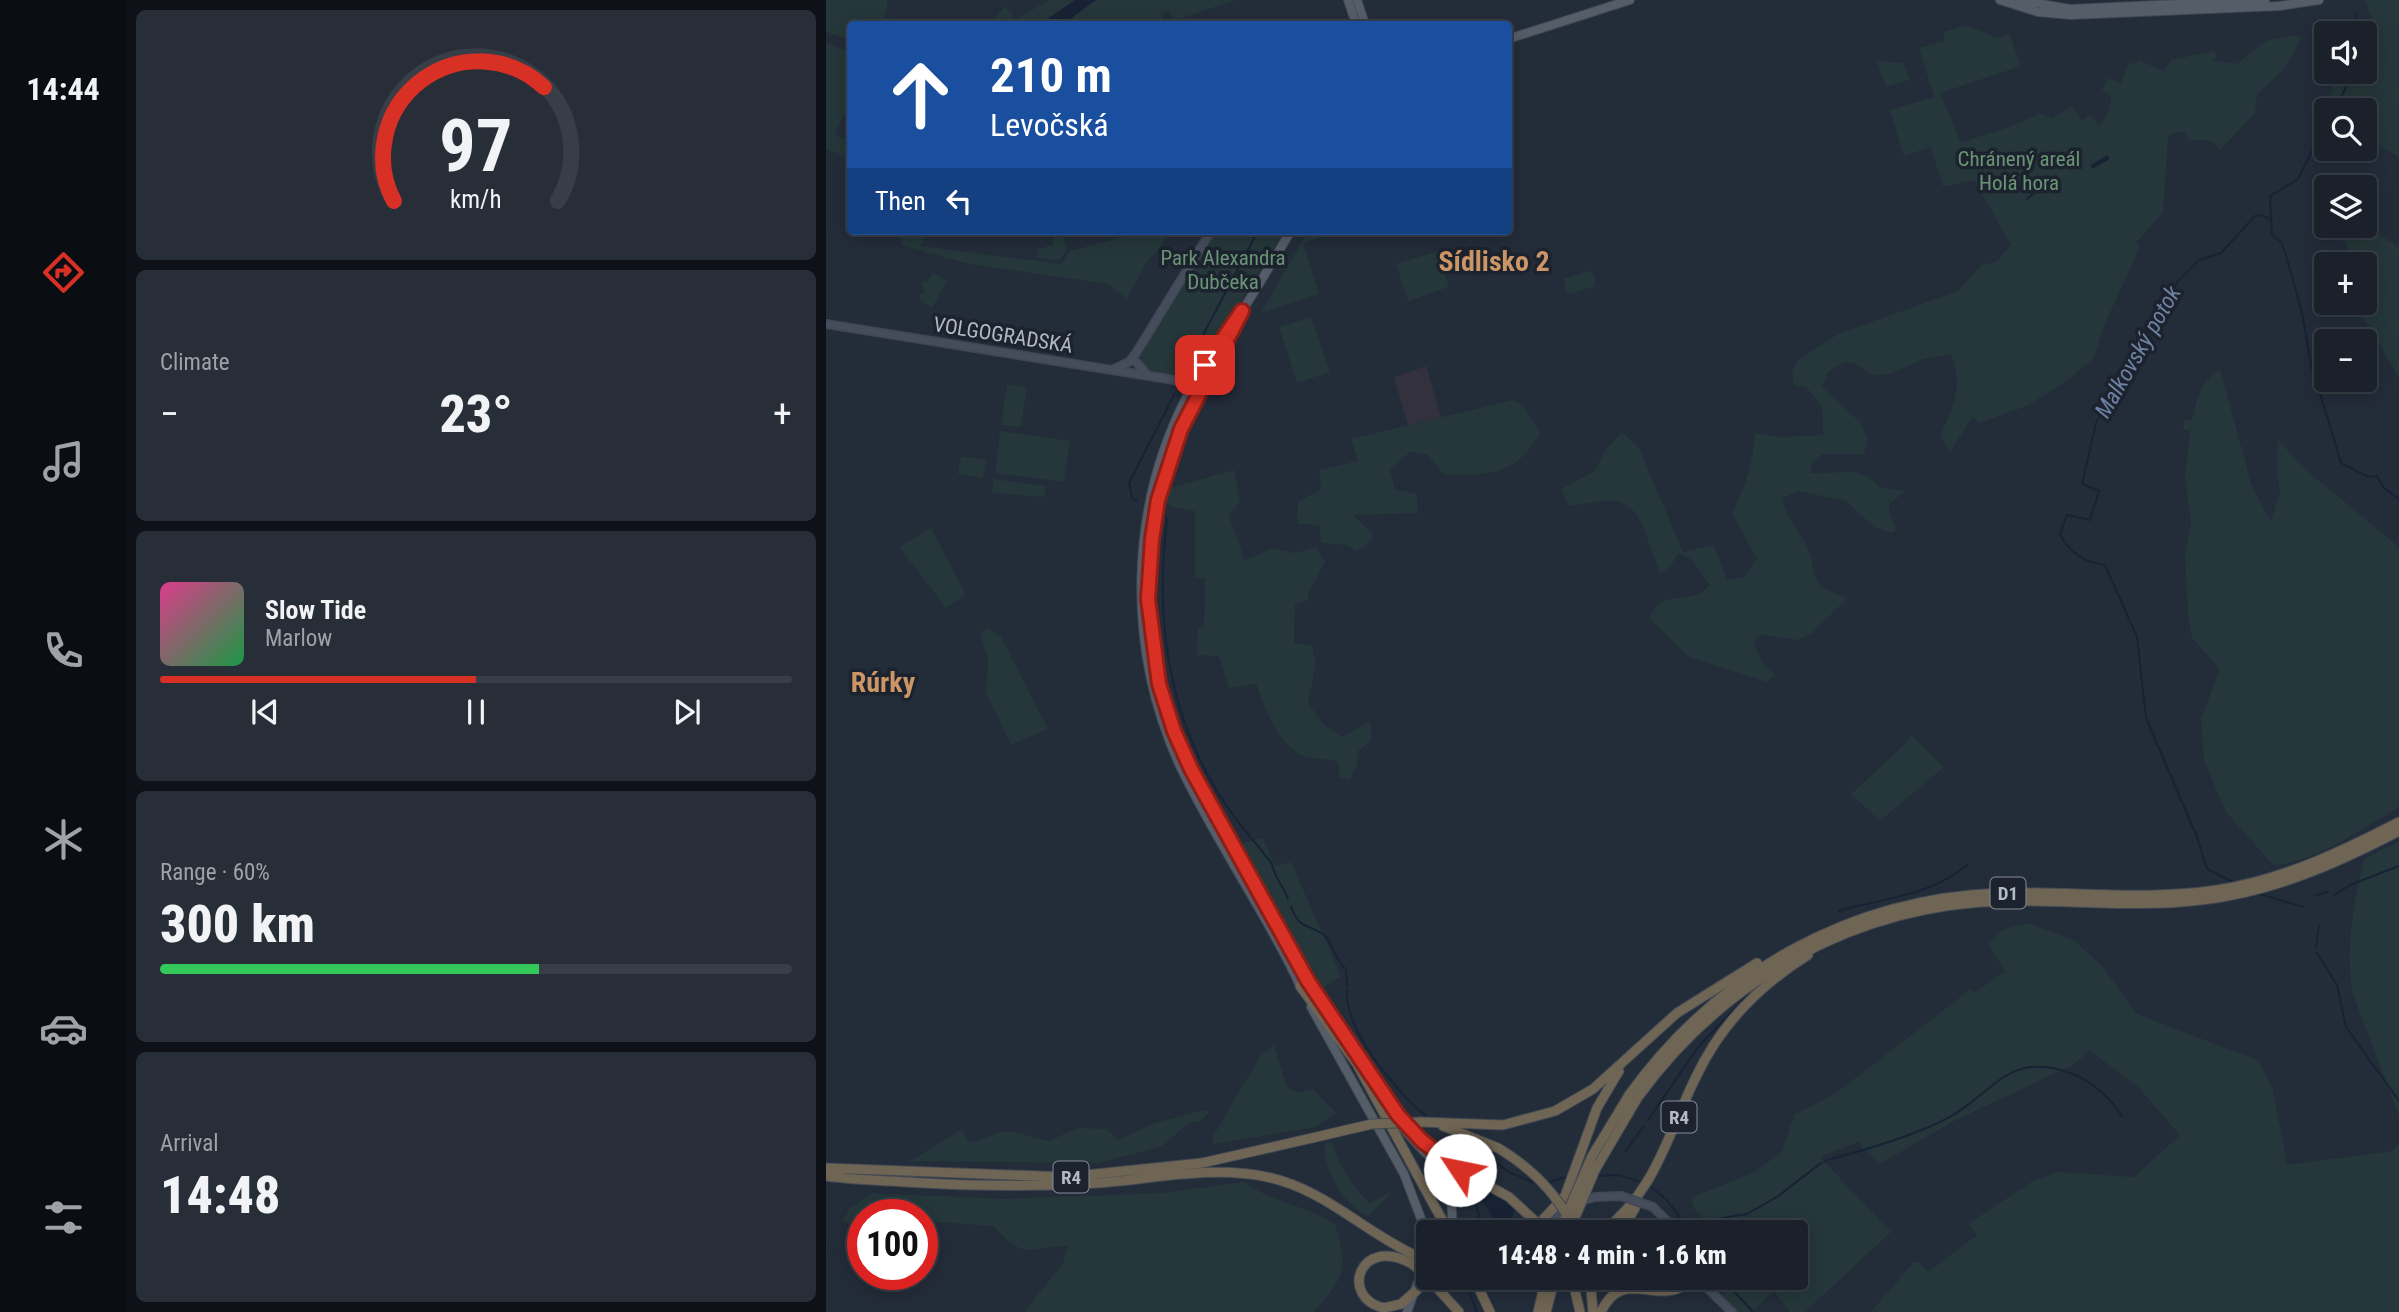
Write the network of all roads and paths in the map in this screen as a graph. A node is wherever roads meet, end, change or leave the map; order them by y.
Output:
1 (1348, 0) edge
2 (1357, 0) edge
3 (1630, 0) edge
4 (2000, 0) edge
5 (2019, 0) edge
6 (2265, 0) edge
7 (2319, 0) edge
8 (1355, 21) edge
9 (1364, 21) edge
10 (1512, 38) edge
11 (1209, 235) edge
12 (1289, 235) edge
13 (1242, 311) junction
14 (826, 324) edge
15 (1133, 362) junction
16 (1205, 365) junction
17 (1108, 370) junction
18 (1131, 373) junction
19 (1147, 376) junction
20 (1174, 380) junction
21 (1192, 387) junction
22 (1184, 402) junction
23 (2399, 822) edge
24 (2399, 831) edge
25 (2152, 900) junction
26 (1842, 934) junction
27 (1794, 947) junction
28 (1300, 986) junction
29 (1634, 1051) junction
30 (1370, 1073) junction
31 (1633, 1096) junction
32 (1421, 1122) junction
33 (826, 1168) edge
34 (826, 1176) edge
35 (1644, 1190) junction
36 (1421, 1220) edge
37 (1445, 1220) edge
38 (1451, 1220) edge
39 (1535, 1220) edge
40 (1543, 1220) edge
41 (1549, 1220) edge
42 (1564, 1220) edge
43 (1568, 1220) edge
44 (1574, 1220) edge
45 (1614, 1220) edge
46 (1629, 1220) edge
47 (1666, 1220) edge
48 (1415, 1260) joint
49 (1416, 1290) joint
50 (1440, 1290) edge
51 (1480, 1290) edge
52 (1543, 1290) edge
53 (1552, 1290) edge
54 (1575, 1290) edge
55 (1591, 1290) edge
56 (1623, 1290) edge
57 (1640, 1290) edge
58 (1677, 1290) edge
59 (1707, 1290) edge
60 (1407, 1312) edge
61 (1460, 1312) edge
62 (1490, 1312) edge
63 (1538, 1312) edge
64 (1546, 1312) edge
65 (1580, 1312) edge
66 (1593, 1312) edge
67 (1601, 1312) edge
68 (1732, 1312) edge

1 - 8 main road
2 - 9 main road
3 - 10 main road
4 - 7 main road
5 - 6 main road
11 - 15 street
12 - 13 main road
13 - 16 main road
13 - 30 main road
14 - 17 street, VOLGOGRADSKÁ
15 - 17 street
15 - 18 street
15 - 19 street
16 - 20 street
16 - 21 main road
17 - 18 street, VOLGOGRADSKÁ
18 - 19 street, VOLGOGRADSKÁ
19 - 20 street, VOLGOGRADSKÁ
20 - 21 street, VOLGOGRADSKÁ
20 - 22 street
21 - 22 main road
22 - 28 main road
23 - 25 highway, D1
24 - 25 highway, D1
25 - 26 highway, D1
25 - 27 highway, D1
26 - 31 highway, D1
26 - 35 highway, R4
27 - 29 highway, R4
27 - 31 highway, D1
28 - 36 main road
28 - 37 highway, bridge
29 - 32 highway, R4
29 - 40 highway
30 - 38 main road
30 - 39 highway, bridge
31 - 42 highway, D1, bridge
31 - 44 highway, D1, bridge
32 - 33 highway, R4, bridge
32 - 43 highway, bridge
34 - 48 highway, R4
35 - 45 highway, R4
35 - 46 highway
41 - 47 street, bridge
48 - 49 highway
49 - 60 main road
50 - 61 highway
51 - 62 highway
52 - 63 highway
53 - 64 highway
54 - 65 highway
55 - 66 highway
56 - 67 highway
57 - 58 highway
59 - 68 street

